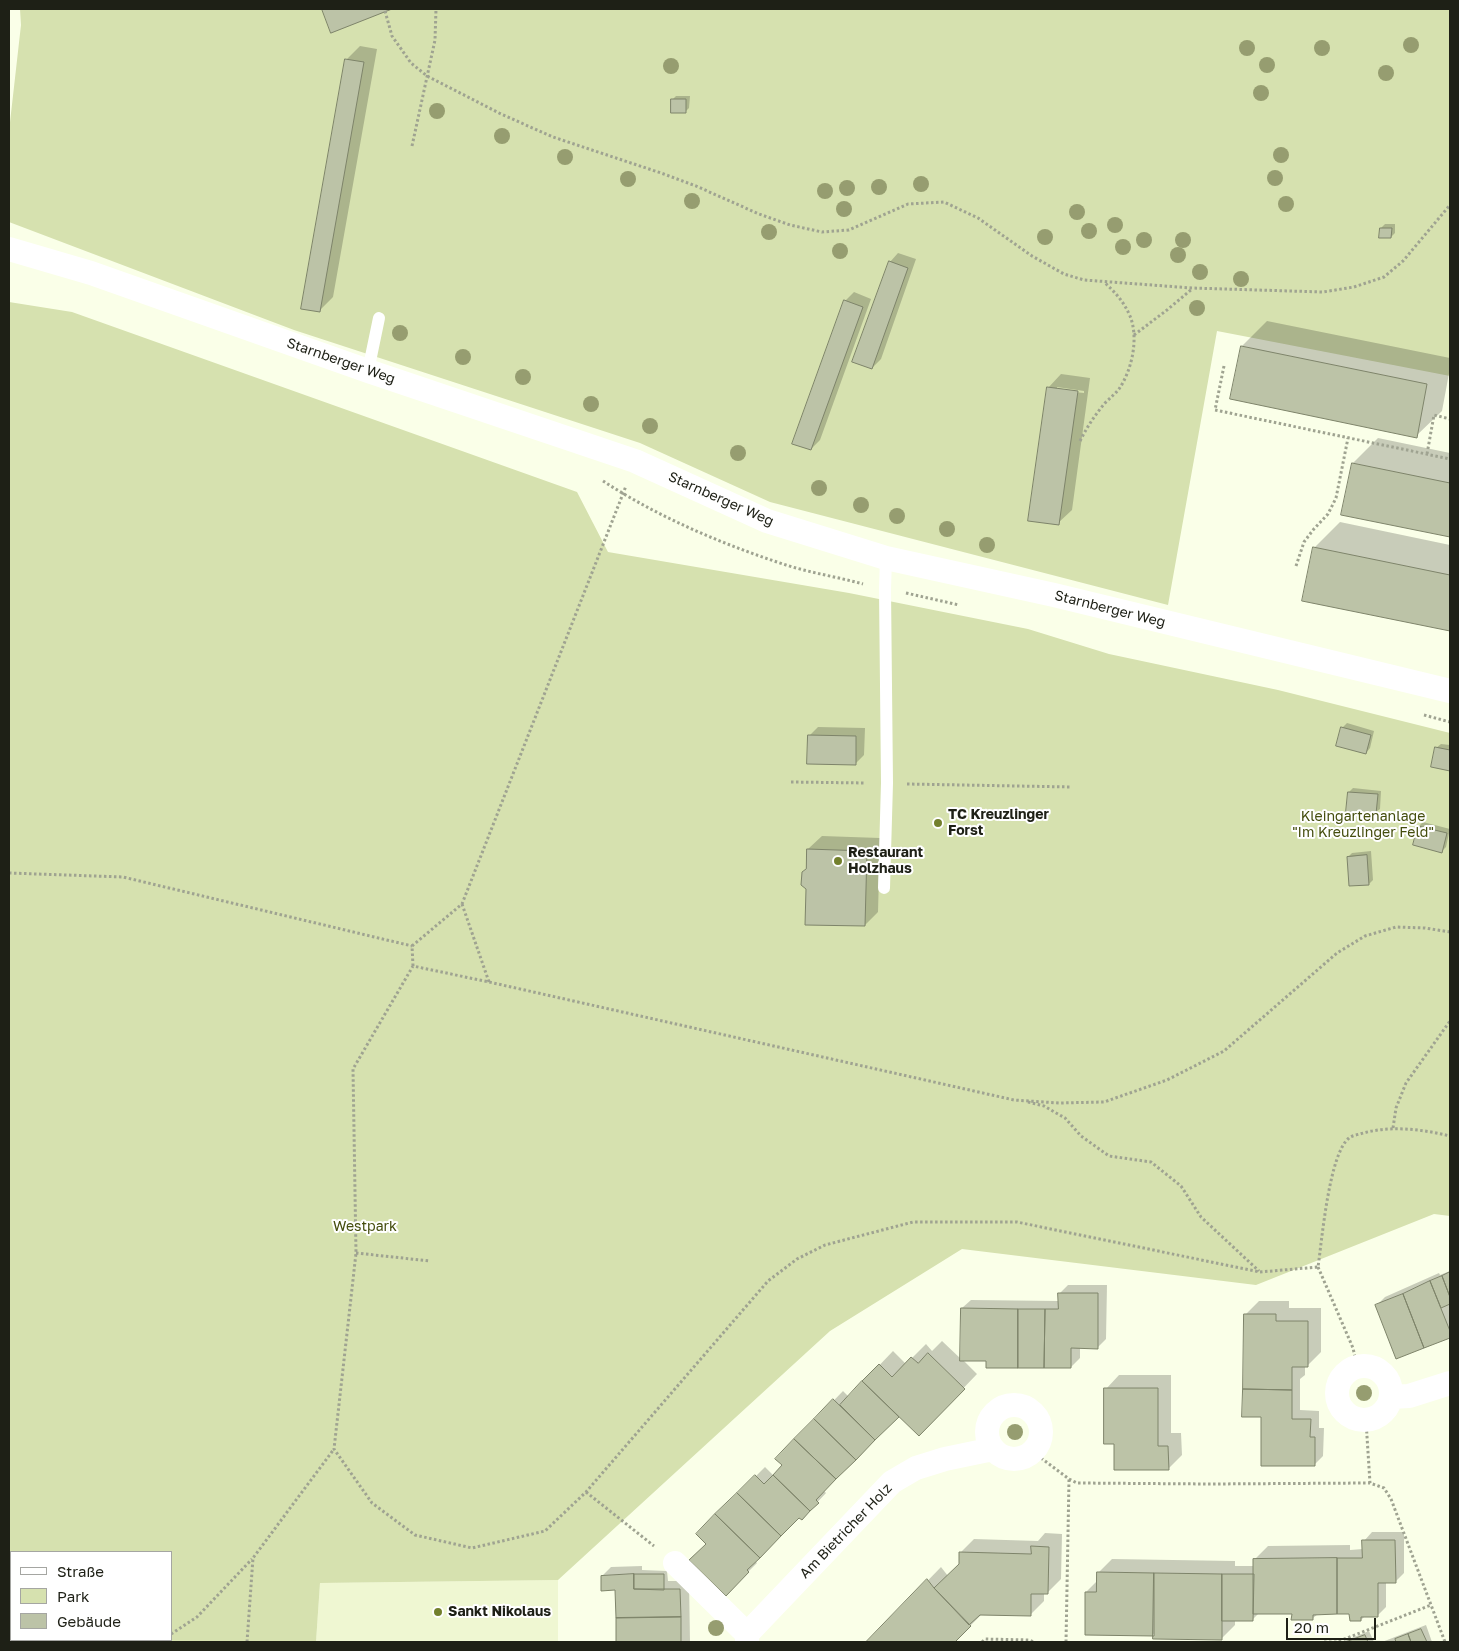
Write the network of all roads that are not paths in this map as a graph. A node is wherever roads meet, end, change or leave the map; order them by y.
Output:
1 (9, 248) edge
2 (379, 318) dead end
3 (368, 371) junction
4 (886, 558) junction
5 (1450, 691) edge
6 (884, 888) dead end
7 (1450, 1383) edge
8 (1391, 1397) junction
9 (993, 1450) junction
10 (675, 1563) road end
11 (747, 1638) edge

1 - 3 street, Starnberger Weg
2 - 3 lane
3 - 4 street, Starnberger Weg
4 - 5 street, Starnberger Weg
4 - 6 lane
7 - 8 street
8 - 8 street
9 - 9 street
9 - 11 street, Am Bietricher Holz
10 - 11 street, Am Bietricher Holz

